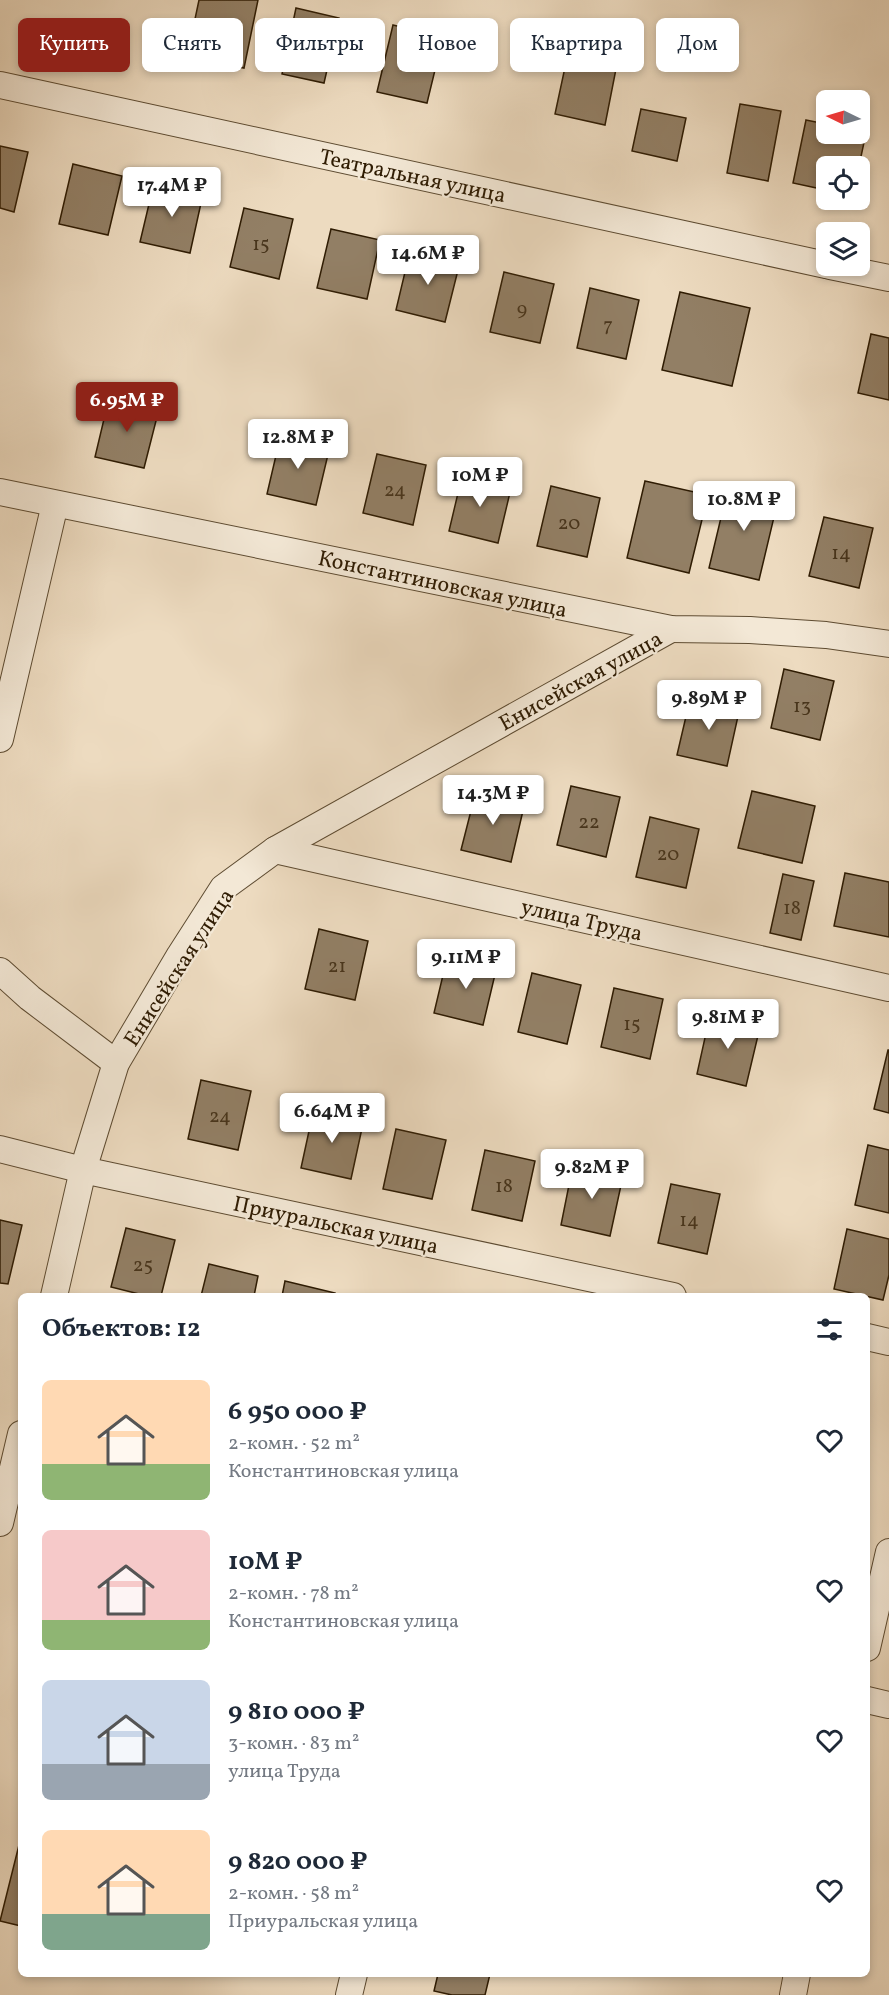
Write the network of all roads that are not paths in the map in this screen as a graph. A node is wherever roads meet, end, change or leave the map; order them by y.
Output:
1 (0, 85) edge
2 (816, 262) edge
3 (870, 274) edge
4 (889, 278) edge
5 (0, 492) edge
6 (55, 504) junction
7 (671, 629) junction
8 (889, 644) edge
9 (0, 739) edge
10 (275, 850) junction
11 (0, 971) edge
12 (889, 988) edge
13 (116, 1063) junction
14 (0, 1149) edge
15 (83, 1170) junction
16 (55, 1293) edge
17 (659, 1293) edge
18 (870, 1339) edge
19 (889, 1342) edge
20 (18, 1451) edge
21 (6, 1519) edge
22 (889, 1552) edge
23 (870, 1635) edge
24 (870, 1701) edge
25 (889, 1705) edge
26 (353, 1977) edge
27 (796, 1977) edge
28 (349, 1995) edge
29 (793, 1995) edge

1 - 2 street, Театральная улица
3 - 4 street, Театральная улица
5 - 6 street, Константиновская улица
6 - 7 street, Константиновская улица
6 - 9 street
7 - 8 street, Константиновская улица
7 - 10 street, Енисейская улица
10 - 12 street, улица Труда
10 - 13 street, Енисейская улица
11 - 13 street
13 - 15 street, Енисейская улица
14 - 15 street, Приуральская улица
15 - 16 street, Енисейская улица
15 - 17 street, Приуральская улица
18 - 19 street
20 - 21 street
22 - 23 street
24 - 25 street
26 - 28 street
27 - 29 street

